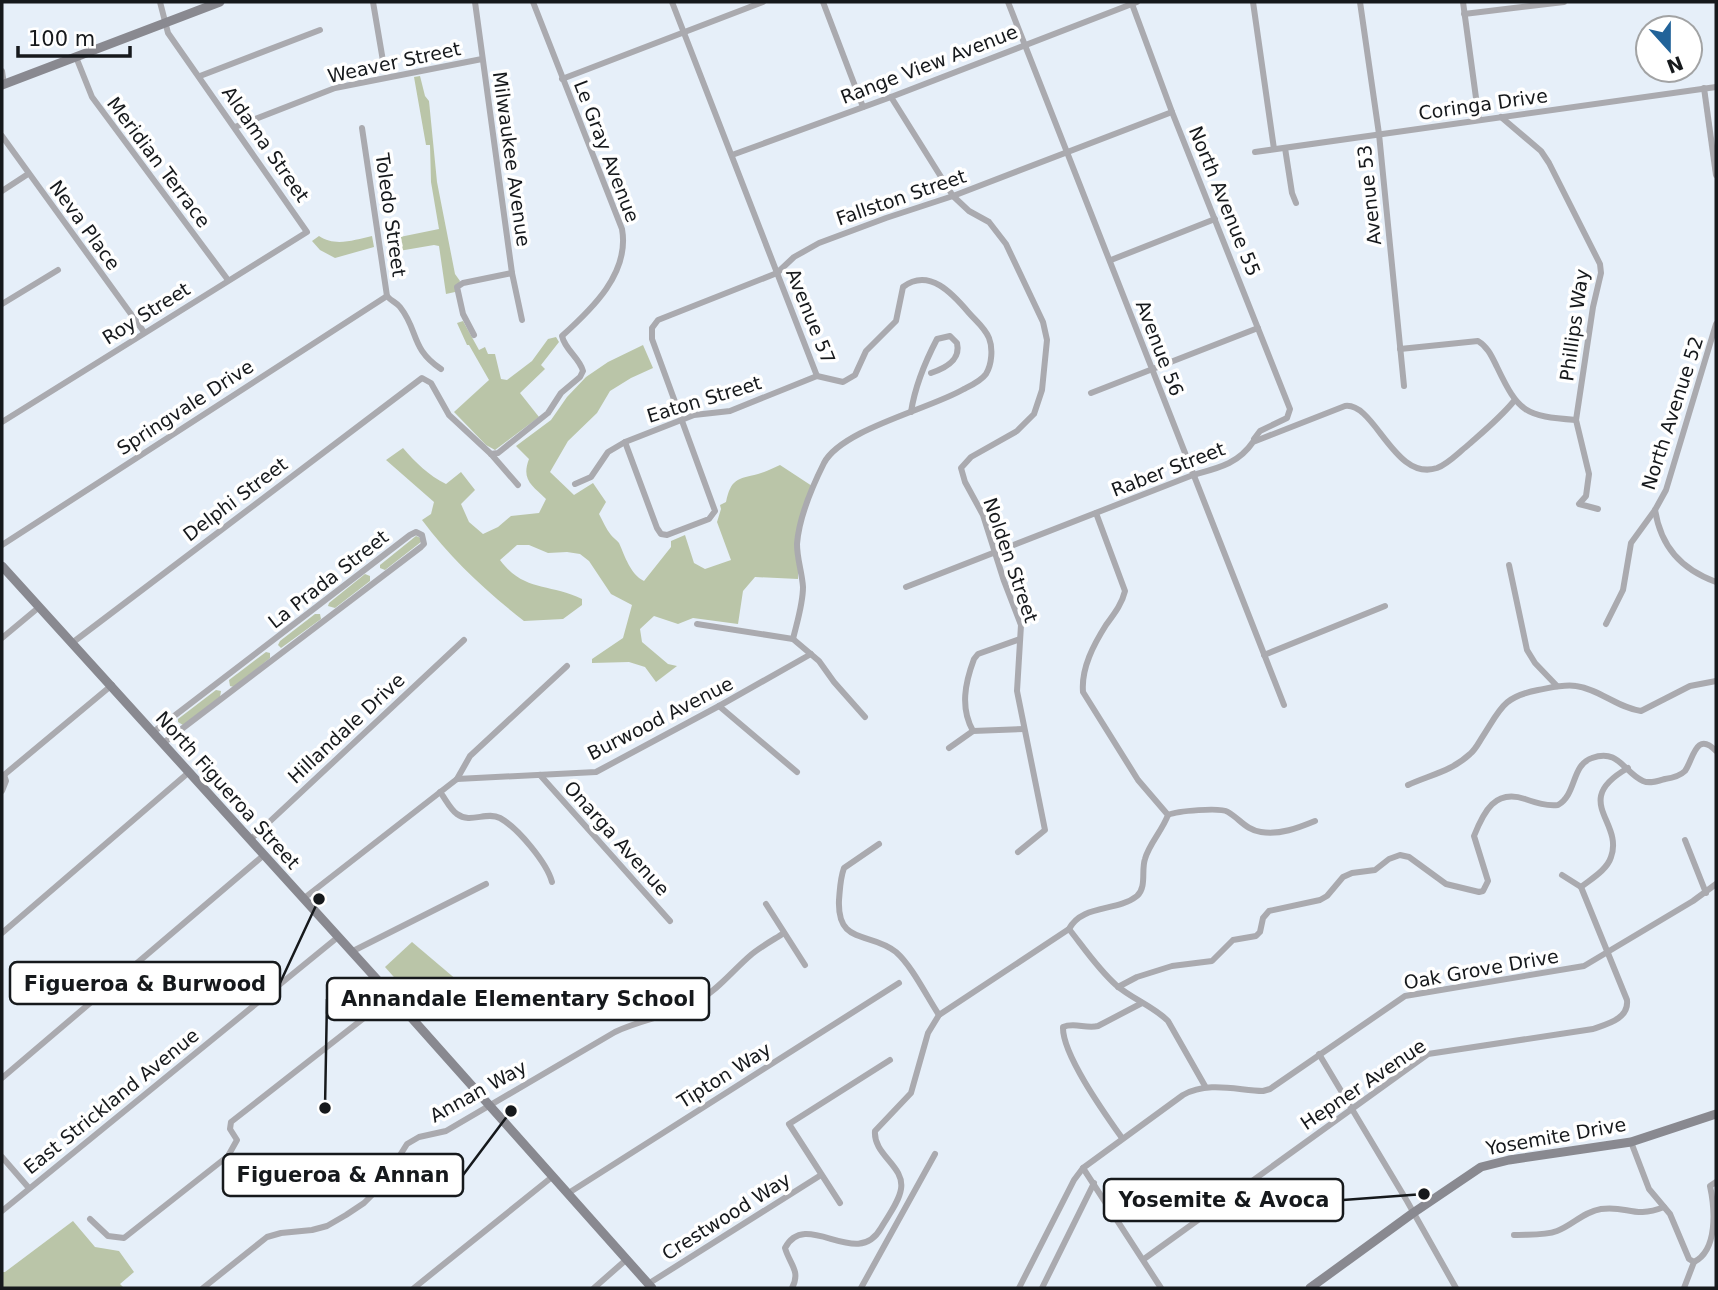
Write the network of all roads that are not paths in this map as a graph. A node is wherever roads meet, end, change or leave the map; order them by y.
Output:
1 (160, 2) edge
2 (220, 2) edge
3 (373, 2) edge
4 (475, 2) edge
5 (533, 2) edge
6 (671, 2) edge
7 (763, 2) edge
8 (823, 2) edge
9 (1008, 2) edge
10 (1253, 2) edge
11 (1360, 2) edge
12 (1463, 2) edge
13 (1564, 2) edge
14 (1135, 3) edge
15 (1464, 14) junction
16 (164, 23) junction
17 (320, 30) dead end
18 (683, 32) junction
19 (1024, 45) junction
20 (76, 57) junction
21 (482, 59) junction
22 (383, 61) dead end
23 (2, 71) edge
24 (200, 76) junction
25 (562, 79) junction
26 (3, 85) edge
27 (1716, 87) edge
28 (1704, 88) junction
29 (891, 97) junction
30 (863, 107) junction
31 (1172, 112) junction
32 (1501, 117) junction
33 (1479, 120) junction
34 (234, 127) junction
35 (362, 128) dead end
36 (1379, 134) junction
37 (2, 136) edge
38 (1285, 148) junction
39 (1274, 149) junction
40 (1067, 152) junction
41 (1255, 152) dead end
42 (732, 155) junction
43 (29, 174) junction
44 (1716, 175) edge
45 (2, 191) edge
46 (953, 196) junction
47 (1296, 204) dead end
48 (1215, 219) junction
49 (307, 232) joint
50 (1111, 260) junction
51 (58, 270) dead end
52 (512, 273) junction
53 (776, 273) junction
54 (228, 281) junction
55 (387, 296) junction
56 (2, 304) edge
57 (522, 320) dead end
58 (1716, 324) edge
59 (1258, 328) junction
60 (144, 332) junction
61 (474, 335) dead end
62 (1399, 349) junction
63 (441, 369) dead end
64 (1150, 369) junction
65 (931, 373) dead end
66 (817, 376) junction
67 (1404, 386) dead end
68 (1091, 393) dead end
69 (1514, 401) junction
70 (911, 412) junction
71 (682, 420) junction
72 (1576, 420) junction
73 (2, 422) edge
74 (625, 442) junction
75 (1253, 442) junction
76 (491, 454) junction
77 (1193, 475) junction
78 (575, 484) dead end
79 (518, 485) dead end
80 (1598, 509) dead end
81 (1656, 510) junction
82 (1096, 513) junction
83 (2, 545) edge
84 (996, 552) junction
85 (1509, 565) dead end
86 (2, 566) edge
87 (370, 567) junction
88 (379, 578) junction
89 (1716, 582) edge
90 (906, 587) dead end
91 (320, 606) junction
92 (1385, 606) dead end
93 (38, 608) junction
94 (328, 617) junction
95 (696, 624) dead end
96 (1606, 624) dead end
97 (2, 638) edge
98 (793, 639) junction
99 (1020, 639) junction
100 (464, 640) dead end
101 (72, 643) junction
102 (269, 644) junction
103 (811, 654) junction
104 (278, 655) junction
105 (1264, 655) junction
106 (567, 666) dead end
107 (220, 681) junction
108 (1716, 681) edge
109 (112, 685) junction
110 (1557, 686) junction
111 (229, 693) junction
112 (1284, 705) dead end
113 (719, 706) junction
114 (865, 717) dead end
115 (1024, 729) junction
116 (973, 731) junction
117 (152, 733) junction
118 (162, 744) junction
119 (949, 748) dead end
120 (1716, 751) edge
121 (1628, 768) junction
122 (797, 772) dead end
123 (188, 773) junction
124 (3, 775) edge
125 (540, 775) junction
126 (457, 779) junction
127 (1408, 785) dead end
128 (2, 791) edge
129 (440, 792) junction
130 (1168, 815) junction
131 (1315, 821) dead end
132 (250, 840) junction
133 (1685, 840) dead end
134 (880, 844) dead end
135 (1018, 852) dead end
136 (264, 855) junction
137 (1562, 876) dead end
138 (552, 882) dead end
139 (486, 884) dead end
140 (1716, 884) edge
141 (1581, 887) junction
142 (1706, 892) junction
143 (303, 899) junction
144 (766, 904) dead end
145 (670, 921) dead end
146 (1069, 929) junction
147 (2, 933) edge
148 (784, 933) junction
149 (338, 937) junction
150 (351, 952) junction
151 (1607, 952) junction
152 (805, 965) dead end
153 (899, 983) dead end
154 (1118, 987) junction
155 (392, 996) junction
156 (1142, 1003) junction
157 (939, 1015) junction
158 (1319, 1054) junction
159 (890, 1060) dead end
160 (2, 1078) edge
161 (1206, 1086) junction
162 (489, 1105) junction
163 (1351, 1109) junction
164 (1716, 1114) edge
165 (1122, 1138) junction
166 (1631, 1142) junction
167 (935, 1154) dead end
168 (2, 1157) edge
169 (1083, 1168) junction
170 (821, 1175) junction
171 (552, 1177) junction
172 (1716, 1182) edge
173 (1094, 1183) junction
174 (29, 1187) junction
175 (901, 1193) junction
176 (567, 1194) junction
177 (910, 1197) junction
178 (840, 1203) dead end
179 (1664, 1207) junction
180 (2, 1210) edge
181 (1413, 1213) junction
182 (90, 1219) dead end
183 (1514, 1235) dead end
184 (627, 1259) junction
185 (1144, 1259) junction
186 (1694, 1262) junction
187 (650, 1286) edge
188 (203, 1288) edge
189 (414, 1288) edge
190 (594, 1288) edge
191 (792, 1288) edge
192 (861, 1288) edge
193 (1019, 1288) edge
194 (1042, 1288) edge
195 (1161, 1288) edge
196 (1310, 1288) edge
197 (1456, 1288) edge
198 (1684, 1288) edge

1 - 16 street, Aldama Street
2 - 16 main road
3 - 22 street
4 - 21 street, Milwaukee Avenue
5 - 25 street, Le Gray Avenue
6 - 18 street, Avenue 57
7 - 18 street
8 - 30 street
9 - 19 street, Avenue 56
10 - 39 street
11 - 36 street, Avenue 53
12 - 15 street
13 - 15 street
14 - 19 street, Range View Avenue
14 - 31 street, North Avenue 55
15 - 33 street
16 - 20 main road
16 - 24 street, Aldama Street
17 - 24 street
18 - 25 street
18 - 42 street, Avenue 57
19 - 29 street, Range View Avenue
19 - 40 street, Avenue 56
20 - 26 main road
20 - 54 street, Meridian Terrace
21 - 34 street, Weaver Street
21 - 52 street, Milwaukee Avenue
23 - 26 street
24 - 34 street, Aldama Street
25 - 76 street, Le Gray Avenue
27 - 28 street, Coringa Drive
28 - 32 street, Coringa Drive
28 - 44 street
29 - 30 street, Range View Avenue
29 - 46 street, Nolden Street
30 - 42 street, Range View Avenue
31 - 40 street, Fallston Street
31 - 48 street, North Avenue 55
32 - 33 street, Coringa Drive
32 - 72 street, Phillips Way
33 - 36 street, Coringa Drive
34 - 49 street, Aldama Street
35 - 55 street, Toledo Street
36 - 38 street, Coringa Drive
36 - 62 street, Avenue 53
37 - 43 street, Neva Place
38 - 39 street, Coringa Drive
38 - 47 street
39 - 41 street, Coringa Drive
40 - 46 street, Fallston Street
40 - 50 street, Avenue 56
42 - 53 street, Avenue 57
43 - 45 street
43 - 60 street, Neva Place
46 - 53 street, Fallston Street
46 - 84 street, Nolden Street
48 - 50 street
48 - 59 street, North Avenue 55
49 - 54 street, Roy Street
50 - 64 street, Avenue 56
51 - 56 street
52 - 57 street, Milwaukee Avenue
52 - 61 street
53 - 66 street, Avenue 57
53 - 71 street, Fallston Street
54 - 60 street, Roy Street
55 - 63 street, Toledo Street
55 - 83 street, Springvale Drive
58 - 81 street, North Avenue 52
59 - 64 street
59 - 75 street, North Avenue 55
60 - 73 street, Roy Street
62 - 67 street, Avenue 53
62 - 69 street
64 - 68 street
64 - 77 street, Avenue 56
65 - 70 street
66 - 70 street, Avenue 57
66 - 71 street, Eaton Street
69 - 72 street
69 - 75 street, Raber Street
70 - 98 street, Avenue 57
71 - 74 street, Eaton Street
71 - 74 street
72 - 80 street, Phillips Way
74 - 78 street, Eaton Street
75 - 77 street, Raber Street
76 - 79 street
76 - 101 street, Delphi Street
77 - 82 street, Raber Street
77 - 105 street, Avenue 56
81 - 89 street
81 - 96 street, North Avenue 52
82 - 84 street, Raber Street
82 - 130 street
84 - 90 street, Raber Street
84 - 99 street, Nolden Street
85 - 110 street
86 - 93 main road, North Figueroa Street
87 - 88 street
87 - 88 street, La Prada Street
87 - 91 street, La Prada Street
88 - 94 street, La Prada Street
91 - 94 street
91 - 102 street, La Prada Street
92 - 105 street
93 - 97 street
93 - 101 main road, North Figueroa Street
94 - 104 street, La Prada Street
95 - 98 street
98 - 103 street
99 - 115 street, Nolden Street
99 - 116 street
100 - 132 street, Hillandale Drive
101 - 109 main road, North Figueroa Street
102 - 104 street
102 - 107 street, La Prada Street
103 - 113 street, Burwood Avenue
103 - 114 street
104 - 111 street, La Prada Street
105 - 112 street, Avenue 56
106 - 126 street
107 - 111 street
107 - 117 street, La Prada Street
108 - 110 street
109 - 117 main road, North Figueroa Street
109 - 124 street
110 - 127 street
111 - 118 street, La Prada Street
113 - 122 street
113 - 125 street, Burwood Avenue
115 - 116 street
115 - 135 street, Nolden Street
116 - 119 street
117 - 118 main road, North Figueroa Street
118 - 123 main road, North Figueroa Street
120 - 121 street
121 - 141 street
121 - 154 street
123 - 132 main road, North Figueroa Street
123 - 147 street
124 - 128 street
125 - 126 street, Burwood Avenue
125 - 145 street, Onarga Avenue
126 - 129 street
129 - 138 street
129 - 143 street
130 - 131 street
130 - 146 street
132 - 136 main road, North Figueroa Street
133 - 142 street
134 - 157 street
136 - 143 main road, North Figueroa Street
136 - 160 street
137 - 141 street
139 - 150 street
140 - 142 street, Oak Grove Drive
141 - 151 street
142 - 151 street, Oak Grove Drive
143 - 149 main road, North Figueroa Street
144 - 148 street
146 - 154 street
146 - 157 street
148 - 152 street
148 - 162 street, Annan Way
149 - 150 main road, North Figueroa Street
149 - 174 street, East Strickland Avenue
150 - 155 main road, North Figueroa Street
151 - 158 street, Oak Grove Drive
151 - 163 street, Hepner Avenue
153 - 176 street, Tipton Way
154 - 156 street
155 - 162 main road, North Figueroa Street
155 - 182 street
156 - 161 street
156 - 165 street
157 - 175 street
158 - 161 street, Oak Grove Drive
158 - 163 street
159 - 170 street
161 - 165 street
162 - 171 main road, North Figueroa Street
162 - 188 street, Annan Way
163 - 181 street
163 - 185 street, Hepner Avenue
164 - 166 main road, Yosemite Drive
165 - 169 street
166 - 179 street
166 - 181 main road, Yosemite Drive
167 - 177 street
168 - 174 street
169 - 173 street
169 - 193 street
170 - 178 street
170 - 187 street, Crestwood Way
171 - 176 main road, North Figueroa Street
171 - 189 street
172 - 186 street
173 - 185 street
173 - 194 street
174 - 180 street, East Strickland Avenue
175 - 177 street
175 - 191 street
176 - 184 main road, North Figueroa Street
177 - 192 street
179 - 183 street
179 - 186 street
181 - 196 main road, Yosemite Drive
181 - 197 street
184 - 187 main road, North Figueroa Street
184 - 190 street
185 - 195 street
186 - 198 street

